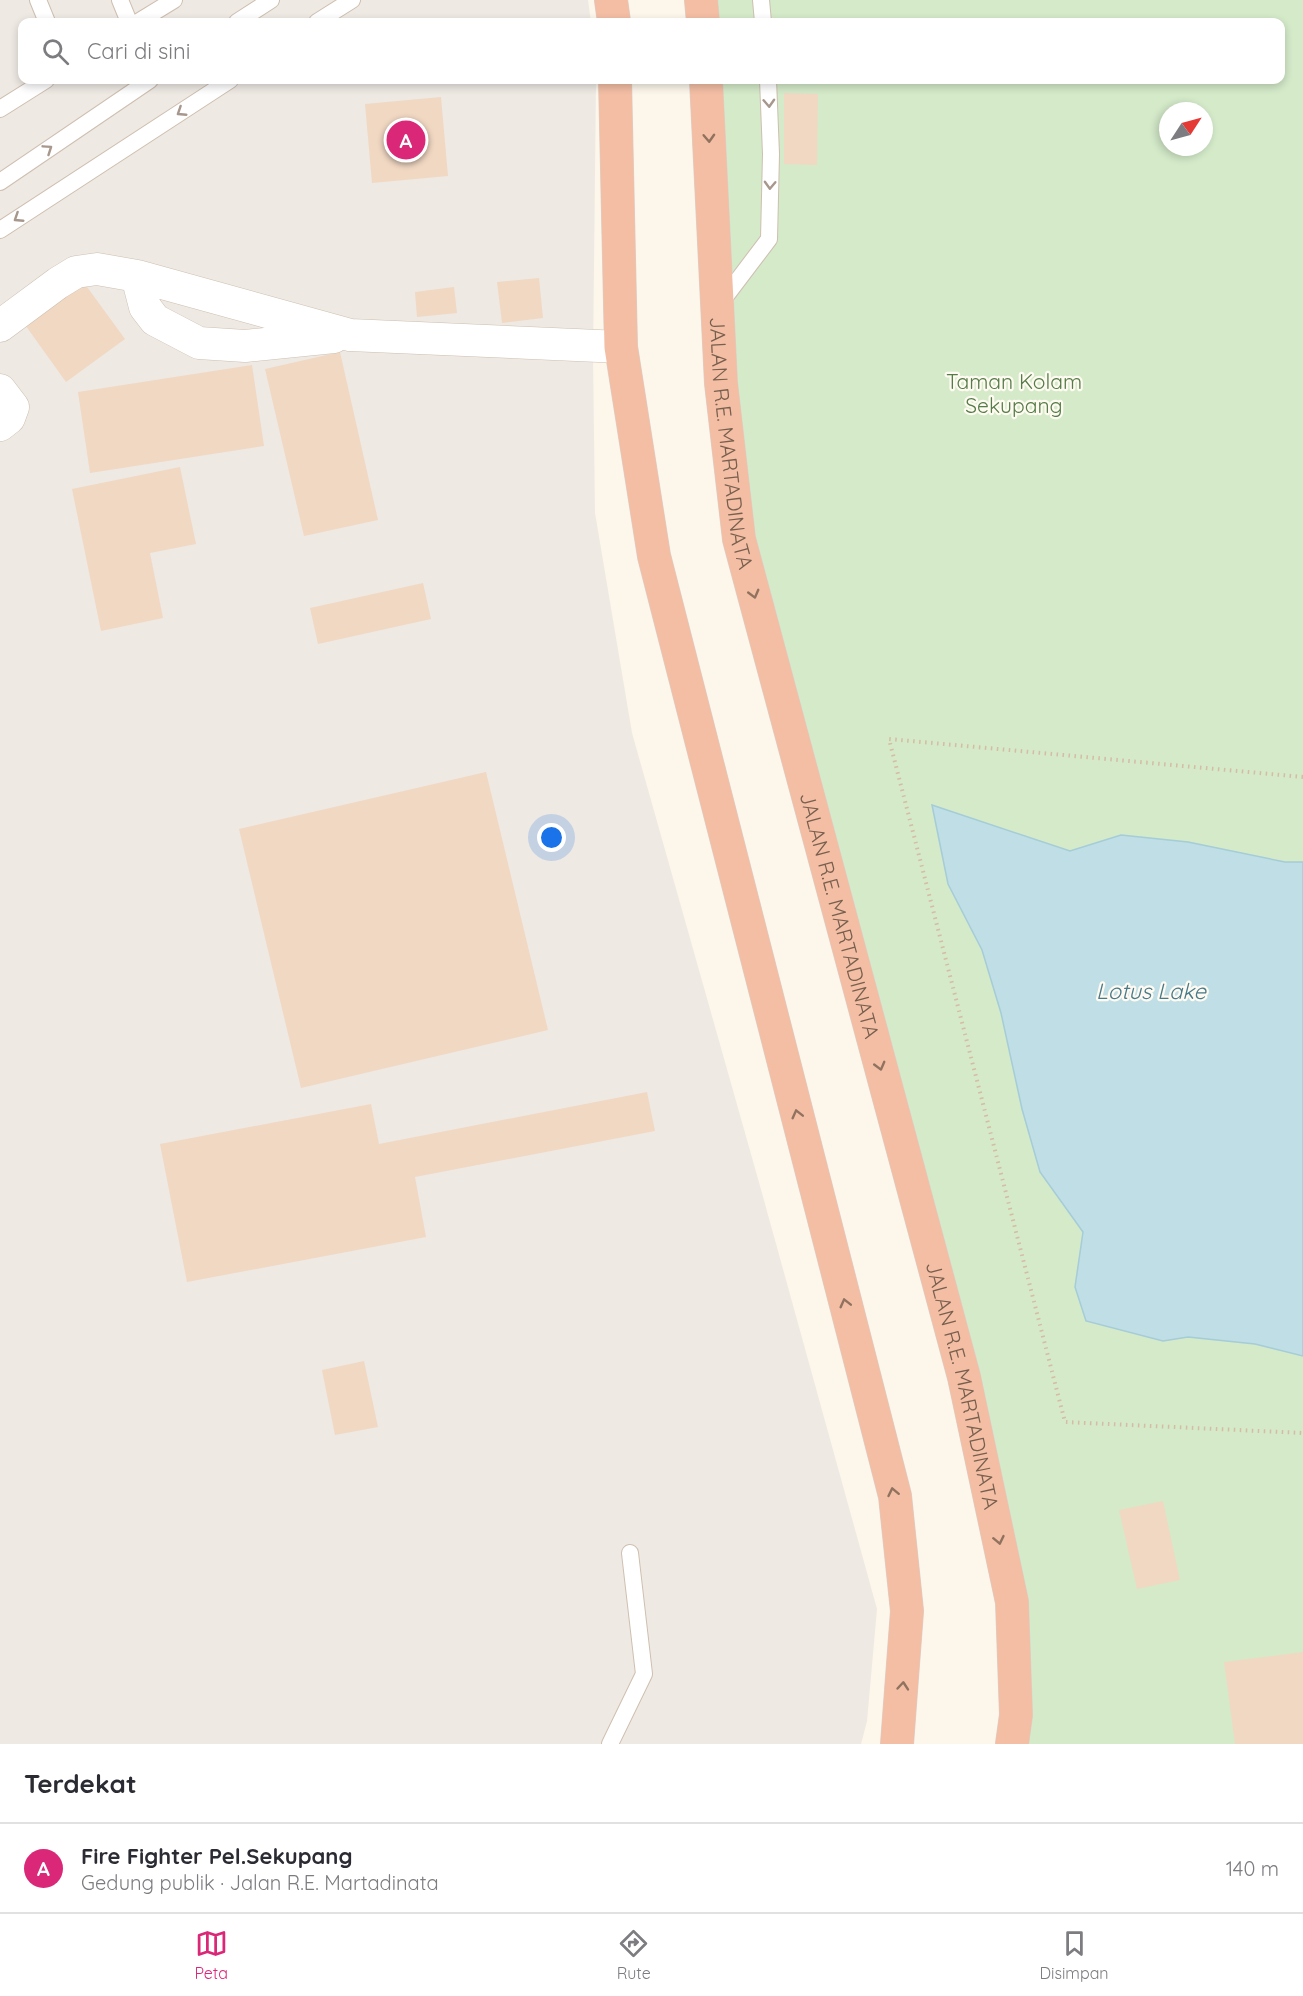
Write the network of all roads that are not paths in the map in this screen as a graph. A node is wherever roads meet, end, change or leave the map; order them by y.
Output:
1 (38, 0) edge
2 (120, 0) edge
3 (174, 0) edge
4 (271, 0) edge
5 (352, 0) edge
6 (612, 0) edge
7 (700, 0) edge
8 (761, 0) edge
9 (45, 18) edge
10 (127, 18) edge
11 (145, 18) edge
12 (243, 18) edge
13 (323, 18) edge
14 (614, 18) edge
15 (702, 18) edge
16 (763, 18) edge
17 (40, 84) edge
18 (144, 84) edge
19 (224, 84) edge
20 (615, 84) edge
21 (706, 84) edge
22 (768, 84) edge
23 (0, 109) edge
24 (0, 182) edge
25 (0, 230) edge
26 (137, 276) junction
27 (717, 308) junction
28 (0, 326) edge
29 (350, 335) junction
30 (621, 347) junction
31 (0, 390) edge
32 (0, 425) edge
33 (630, 1553) dead end
34 (610, 1744) edge
35 (897, 1744) edge
36 (1012, 1744) edge

1 - 9 lane
2 - 10 lane
3 - 11 lane
4 - 12 lane
5 - 13 lane
6 - 14 highway
7 - 15 highway
8 - 16 lane
17 - 23 lane
24 -> 18 lane
19 -> 25 lane
20 - 30 highway
21 -> 27 highway, JALAN R.E. MARTADINATA
22 -> 27 lane
26 - 28 street
26 - 29 street
26 - 29 street
27 -> 36 highway, JALAN R.E. MARTADINATA
29 - 30 street
35 -> 30 highway
31 - 32 street
33 - 34 lane

